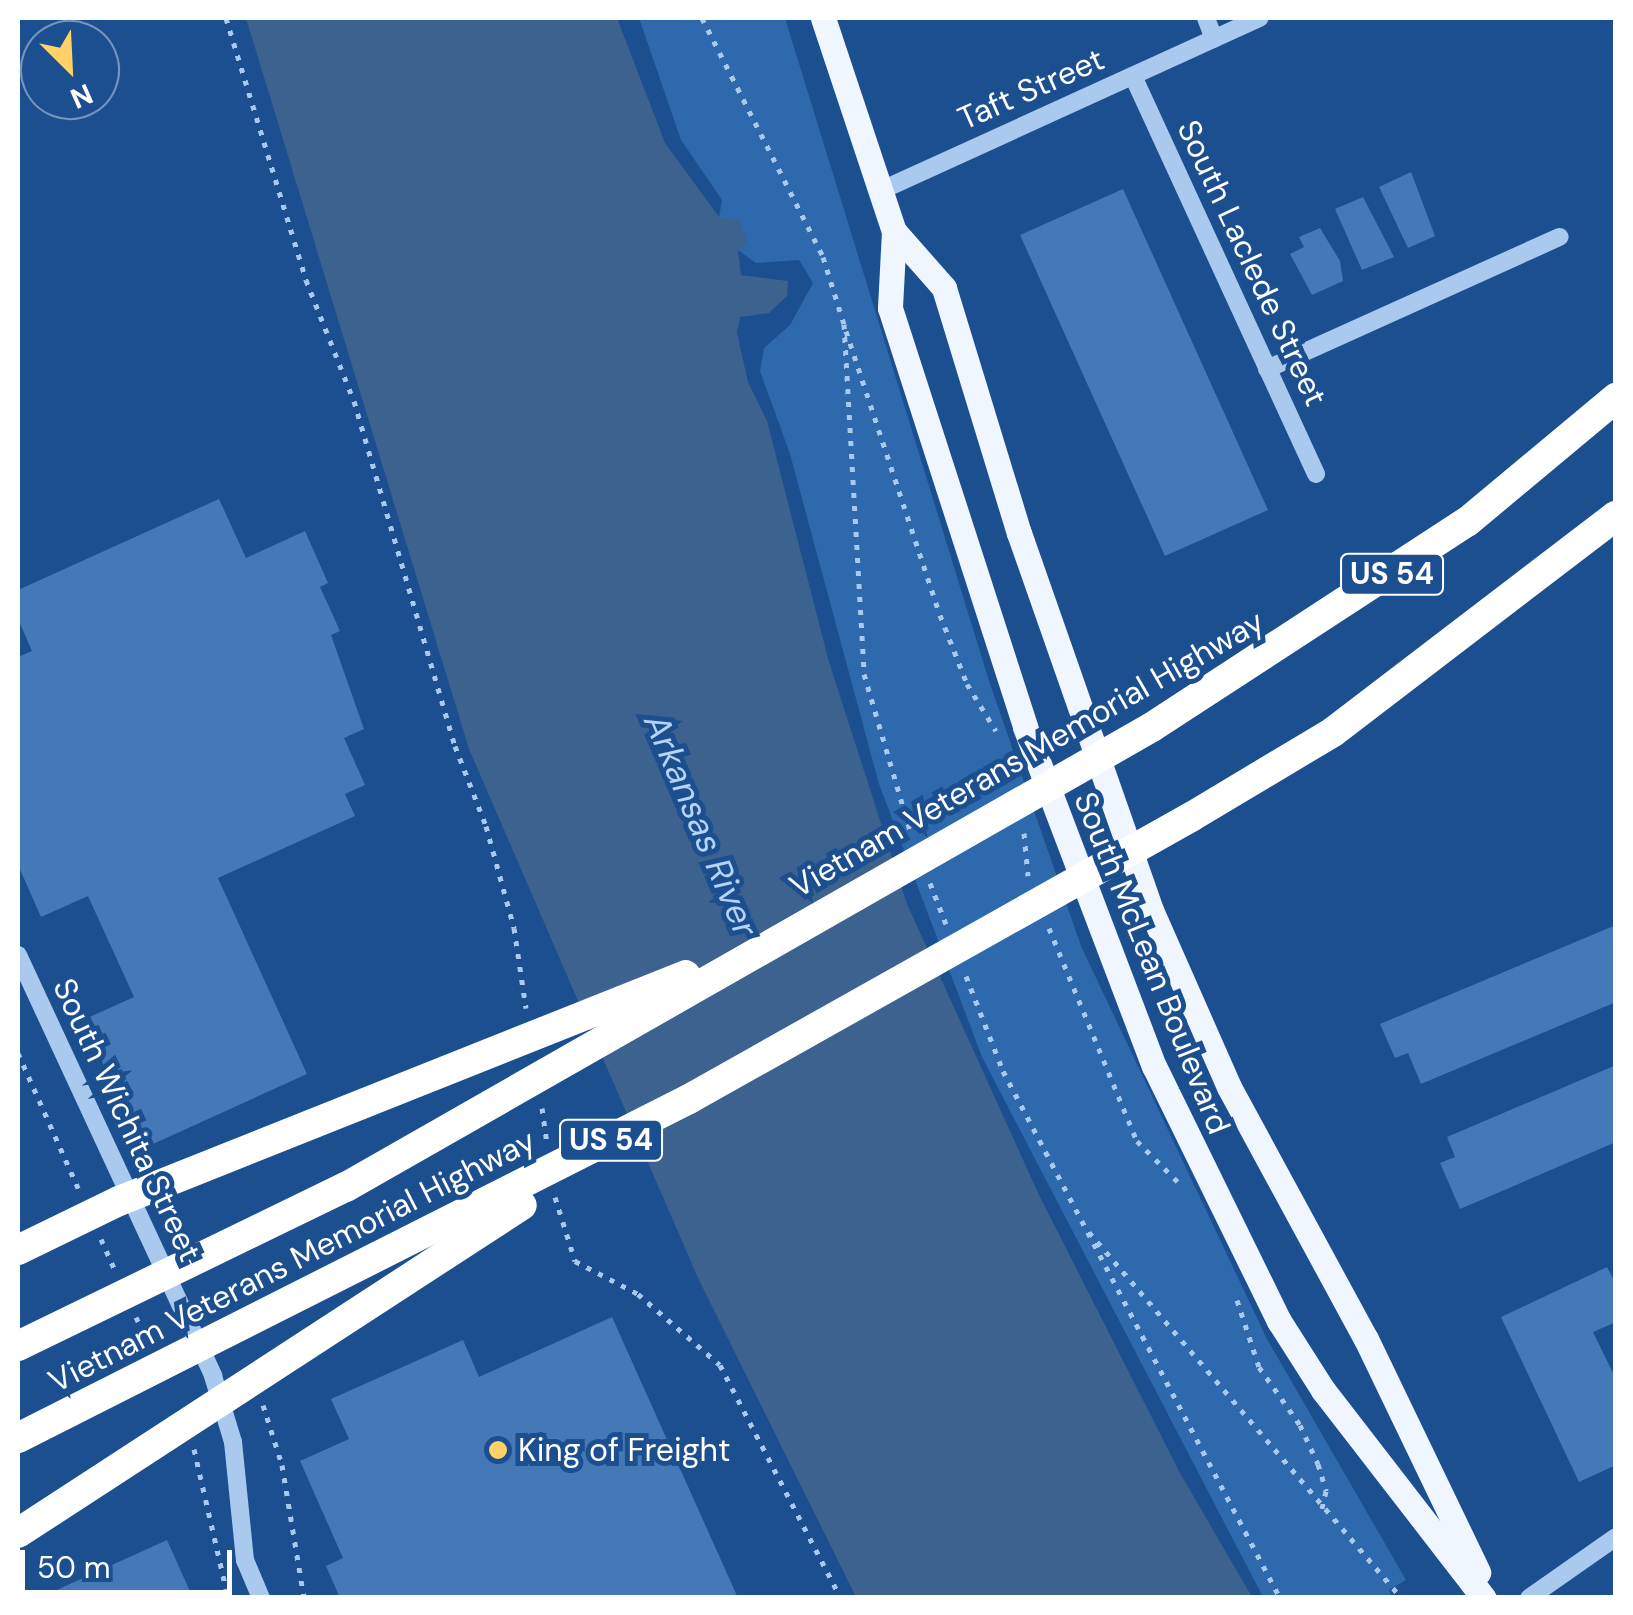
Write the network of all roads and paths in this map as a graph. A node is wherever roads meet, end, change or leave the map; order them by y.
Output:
1 (226, 18) edge
2 (822, 18) edge
3 (1206, 18) edge
4 (1260, 18) edge
5 (1214, 39) junction
6 (1132, 76) junction
7 (882, 190) junction
8 (894, 231) junction
9 (1560, 237) dead end
10 (1268, 369) junction
11 (1616, 398) edge
12 (1316, 474) dead end
13 (1616, 516) edge
14 (786, 934) junction
15 (18, 955) edge
16 (528, 1022) dead end
17 (540, 1096) dead end
18 (690, 1099) junction
19 (548, 1152) dead end
20 (554, 1190) dead end
21 (1081, 1222) dead end
22 (18, 1250) edge
23 (18, 1346) edge
24 (262, 1401) dead end
25 (18, 1438) edge
26 (18, 1533) edge
27 (1616, 1538) edge
28 (261, 1598) edge
29 (304, 1598) edge
30 (841, 1598) edge
31 (1402, 1598) edge
32 (1487, 1598) edge
33 (1529, 1598) edge

1 - 16 path
2 - 7 main road, South McLean Boulevard
3 - 5 street
4 - 5 street, Taft Street
5 - 6 street, Taft Street
6 - 7 street, Taft Street
6 - 10 street, South Laclede Street
7 - 8 main road, South McLean Boulevard
8 - 32 main road, South McLean Boulevard
8 - 32 main road, South McLean Boulevard
9 - 10 street
10 - 12 street, South Laclede Street
11 - 14 highway, Vietnam Veterans Memorial Highway / US 54
13 - 18 highway, Vietnam Veterans Memorial Highway / US 54
14 - 22 highway
14 - 23 highway, Vietnam Veterans Memorial Highway / US 54
15 - 28 street, South Wichita Street
17 - 19 path
18 - 25 highway, Vietnam Veterans Memorial Highway / US 54
18 - 26 highway
20 - 30 path
21 - 31 path
24 - 29 path
27 - 33 street

